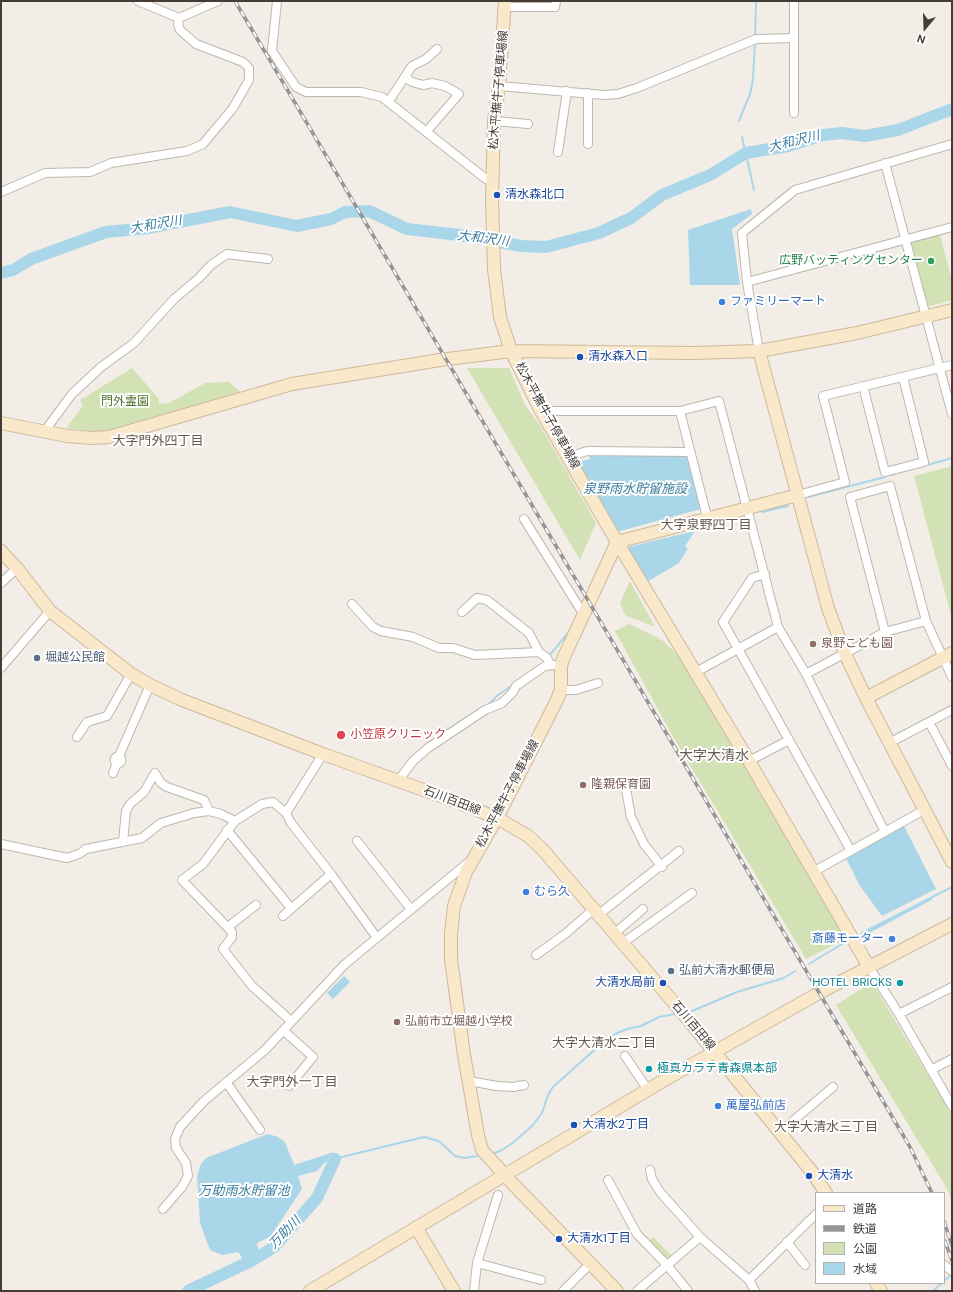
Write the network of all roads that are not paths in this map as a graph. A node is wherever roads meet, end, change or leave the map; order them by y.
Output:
1 (138, 1) edge
2 (218, 1) edge
3 (277, 1) edge
4 (556, 1) edge
5 (794, 1) edge
6 (505, 4) edge
7 (179, 18) junction
8 (794, 38) junction
9 (437, 49) dead end
10 (405, 77) junction
11 (499, 86) junction
12 (567, 91) junction
13 (588, 93) junction
14 (389, 101) junction
15 (794, 113) dead end
16 (494, 121) junction
17 (528, 124) dead end
18 (427, 131) junction
19 (588, 144) dead end
20 (952, 144) edge
21 (558, 152) dead end
22 (885, 163) junction
23 (492, 181) junction
24 (1, 192) edge
25 (952, 227) edge
26 (906, 239) junction
27 (268, 259) dead end
28 (747, 282) junction
29 (952, 310) edge
30 (926, 317) junction
31 (511, 351) junction
32 (759, 351) junction
33 (952, 366) edge
34 (940, 368) junction
35 (903, 377) junction
36 (863, 386) junction
37 (541, 411) junction
38 (680, 411) junction
39 (952, 414) edge
40 (1, 423) edge
41 (44, 432) junction
42 (689, 452) junction
43 (569, 457) junction
44 (798, 495) junction
45 (748, 508) junction
46 (707, 517) junction
47 (524, 519) dead end
48 (617, 542) junction
49 (1, 551) edge
50 (17, 568) junction
51 (765, 574) junction
52 (1, 583) edge
53 (352, 604) dead end
54 (50, 611) junction
55 (462, 612) dead end
56 (584, 614) junction
57 (926, 621) junction
58 (778, 627) junction
59 (885, 632) junction
60 (739, 649) junction
61 (538, 652) junction
62 (845, 654) junction
63 (947, 656) edge
64 (556, 665) junction
65 (1, 668) edge
66 (696, 672) junction
67 (131, 674) junction
68 (806, 674) junction
69 (952, 677) edge
70 (598, 683) dead end
71 (150, 686) junction
72 (560, 690) junction
73 (866, 698) junction
74 (952, 710) edge
75 (929, 722) junction
76 (78, 737) dead end
77 (789, 740) junction
78 (889, 743) junction
79 (324, 754) junction
80 (749, 761) junction
81 (952, 766) edge
82 (113, 773) dead end
83 (398, 782) junction
84 (626, 789) dead end
85 (209, 810) junction
86 (924, 810) junction
87 (286, 813) junction
88 (497, 818) junction
89 (235, 821) junction
90 (227, 830) junction
91 (885, 832) junction
92 (357, 841) dead end
93 (123, 842) junction
94 (1, 844) edge
95 (679, 851) dead end
96 (851, 851) junction
97 (474, 857) junction
98 (952, 862) edge
99 (662, 867) junction
100 (814, 872) junction
101 (331, 874) junction
102 (692, 893) dead end
103 (256, 905) dead end
104 (292, 908) junction
105 (410, 908) junction
106 (643, 909) dead end
107 (596, 912) junction
108 (283, 916) dead end
109 (952, 924) edge
110 (229, 926) junction
111 (615, 933) junction
112 (377, 938) junction
113 (623, 943) junction
114 (536, 955) dead end
115 (869, 966) junction
116 (952, 987) edge
117 (899, 1014) junction
118 (291, 1021) junction
119 (284, 1030) junction
120 (715, 1052) junction
121 (625, 1056) dead end
122 (952, 1059) edge
123 (932, 1070) junction
124 (469, 1081) junction
125 (226, 1082) junction
126 (524, 1085) dead end
127 (289, 1086) dead end
128 (833, 1087) dead end
129 (648, 1090) junction
130 (952, 1106) edge
131 (260, 1130) dead end
132 (780, 1132) junction
133 (650, 1170) dead end
134 (504, 1174) junction
135 (608, 1180) dead end
136 (825, 1192) edge
137 (498, 1195) dead end
138 (163, 1209) dead end
139 (815, 1215) edge
140 (417, 1229) junction
141 (700, 1237) junction
142 (788, 1242) junction
143 (477, 1263) junction
144 (590, 1264) junction
145 (667, 1265) junction
146 (805, 1265) dead end
147 (541, 1280) dead end
148 (749, 1280) junction
149 (310, 1291) edge
150 (454, 1291) edge
151 (474, 1291) edge
152 (563, 1291) edge
153 (617, 1291) edge
154 (637, 1291) edge
155 (688, 1291) edge
156 (755, 1291) edge

1 - 7 street
2 - 7 street
3 - 14 street
4 - 6 street
5 - 8 street
6 - 11 street, 松木平撫牛子停車場線
7 - 24 street
8 - 13 street
8 - 15 street
9 - 10 street
10 - 14 street
10 - 18 street
11 - 12 street
11 - 16 street, 松木平撫牛子停車場線
12 - 13 street
12 - 21 street
13 - 19 street
14 - 18 street
16 - 17 street
16 - 23 street, 松木平撫牛子停車場線
18 - 23 street
20 - 22 street
22 - 26 street
22 - 28 street
23 - 31 street, 松木平撫牛子停車場線
25 - 26 street
26 - 28 street
26 - 30 street
27 - 41 street
28 - 32 street
29 - 30 street
30 - 32 street
30 - 34 street
31 - 32 street
31 - 37 street, 松木平撫牛子停車場線
31 - 41 street
32 - 44 street
33 - 34 street
34 - 35 street
34 - 39 street
35 - 36 street
35 - 36 street
36 - 44 street
37 - 38 street
37 - 43 street, 松木平撫牛子停車場線
38 - 42 street
38 - 45 street
40 - 41 street
42 - 43 street
42 - 46 street
43 - 48 street, 松木平撫牛子停車場線
44 - 45 street
44 - 62 street
45 - 46 street
45 - 51 street
46 - 48 street
47 - 56 street
48 - 56 street, 松木平撫牛子停車場線
48 - 66 street
49 - 50 street, 石川百田線
50 - 52 street
50 - 54 street, 石川百田線
51 - 58 street
51 - 60 street
53 - 61 street
54 - 65 street
54 - 67 street, 石川百田線
55 - 61 street
56 - 64 street, 松木平撫牛子停車場線
57 - 59 street
57 - 59 street
57 - 63 street
58 - 60 street
58 - 68 street
59 - 62 street
60 - 66 street
60 - 77 street
61 - 64 street
62 - 68 street
62 - 73 street
63 - 69 street
63 - 73 street
64 - 72 street, 松木平撫牛子停車場線
64 - 83 street
66 - 80 street
67 - 71 street, 石川百田線
67 - 76 street
68 - 91 street
70 - 72 street
71 - 79 street, 石川百田線
71 - 82 street
72 - 88 street, 松木平撫牛子停車場線
73 - 78 street
74 - 75 street
75 - 78 street
75 - 81 street
77 - 80 street
77 - 96 street
78 - 86 street
79 - 83 street, 石川百田線
79 - 87 street
80 - 100 street
83 - 88 street, 石川百田線
84 - 99 street
85 - 89 street
85 - 93 street
85 - 93 street
86 - 91 street
86 - 98 street
87 - 89 street
87 - 101 street
88 - 97 street, 松木平撫牛子停車場線
88 - 107 street, 石川百田線
89 - 90 street
90 - 104 street
90 - 110 street
91 - 96 street
92 - 105 street
93 - 94 street
95 - 99 street
96 - 100 street
97 - 105 street
97 - 124 street, 松木平撫牛子停車場線
99 - 107 street
100 - 115 street
101 - 104 street
101 - 112 street
102 - 113 street
103 - 110 street
104 - 108 street
105 - 112 street
106 - 111 street
107 - 111 street, 石川百田線
107 - 114 street
109 - 115 street
110 - 118 street
111 - 113 street, 石川百田線
112 - 118 street
113 - 120 street, 石川百田線
115 - 117 street
115 - 120 street
116 - 117 street
117 - 123 street
118 - 119 street
119 - 125 street
119 - 127 street
120 - 129 street
120 - 132 street, 石川百田線
121 - 129 street
122 - 123 street
123 - 130 street
124 - 126 street
124 - 134 street, 松木平撫牛子停車場線
125 - 131 street
125 - 138 street
128 - 132 street
129 - 134 street
132 - 136 street, 石川百田線
133 - 141 street
134 - 140 street
134 - 144 street, 松木平撫牛子停車場線
135 - 145 street
137 - 143 street
139 - 142 street
140 - 149 street
140 - 150 street
141 - 145 street
141 - 148 street
142 - 146 street
142 - 148 street
143 - 147 street
143 - 151 street
144 - 152 street
144 - 153 street, 松木平撫牛子停車場線
145 - 154 street
145 - 155 street
148 - 156 street

